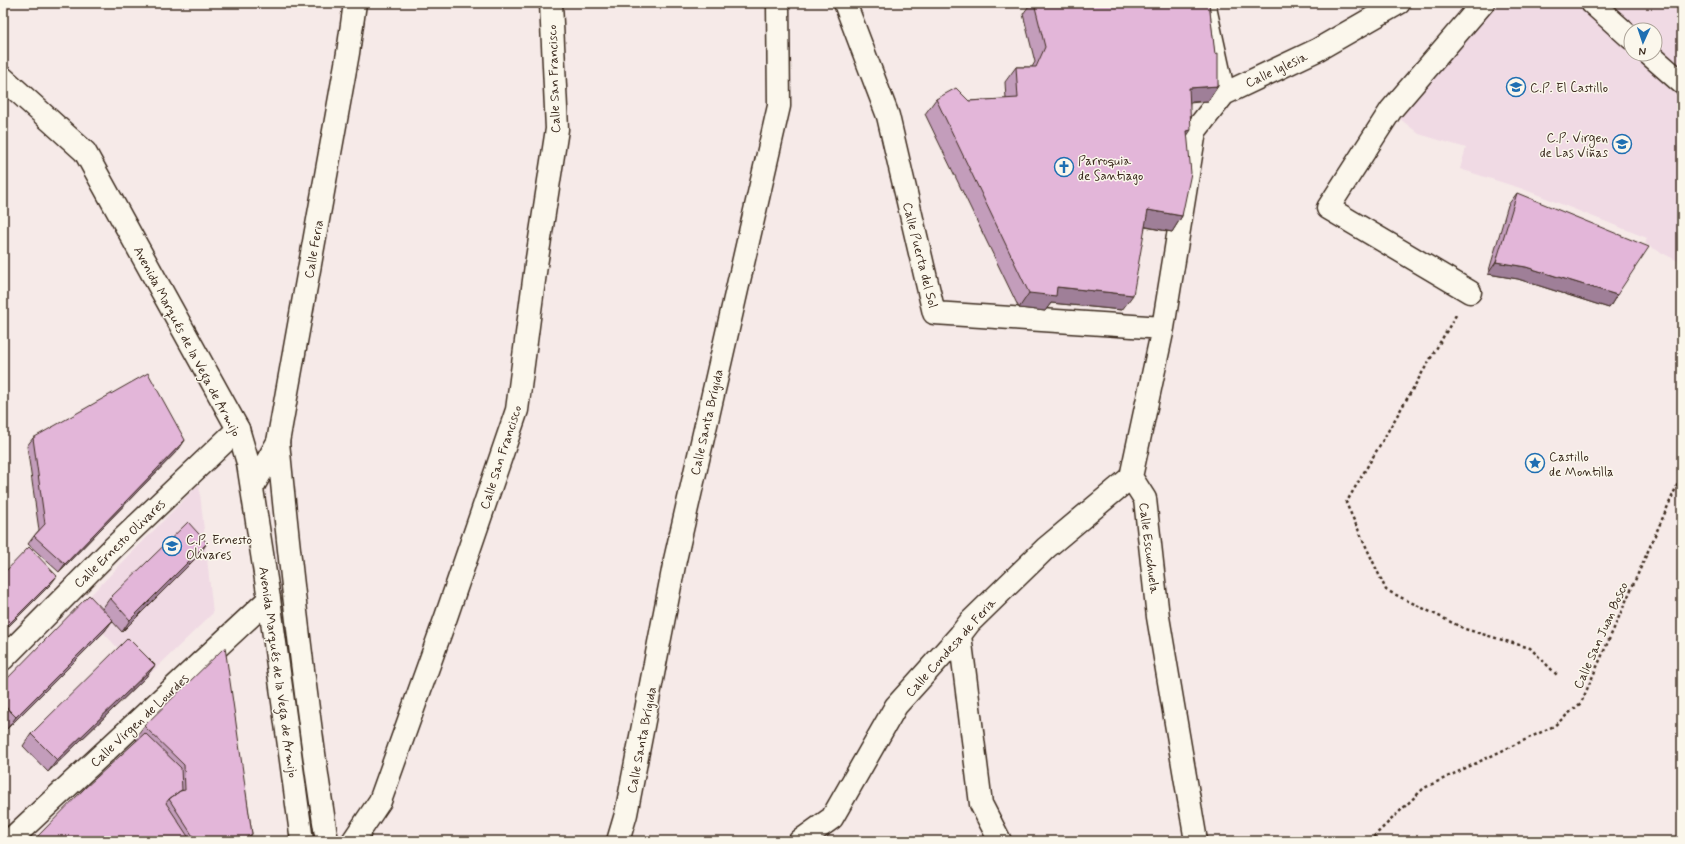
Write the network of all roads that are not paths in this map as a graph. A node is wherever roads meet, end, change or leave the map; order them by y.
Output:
1 (355, 3) edge
2 (551, 3) edge
3 (778, 3) edge
4 (845, 3) edge
5 (1204, 3) edge
6 (1399, 3) edge
7 (1484, 3) edge
8 (1592, 3) edge
9 (1623, 31) edge
10 (1658, 62) edge
11 (3, 78) edge
12 (1682, 83) edge
13 (1224, 94) junction
14 (1470, 292) road end
15 (1162, 328) junction
16 (238, 429) junction
17 (278, 442) junction
18 (1130, 477) junction
19 (252, 488) junction
20 (269, 599) junction
21 (960, 635) junction
22 (3, 659) edge
23 (298, 838) edge
24 (9, 841) edge
25 (327, 841) edge
26 (353, 841) edge
27 (618, 841) edge
28 (800, 841) edge
29 (1000, 841) edge
30 (1196, 841) edge

1 - 17 street, Calle Feria
2 - 26 street, Calle San Francisco
3 - 27 street, Calle Santa Brígida
4 - 15 street, Calle Puerta del Sol
5 - 13 street
6 - 13 street, Calle Iglesia
7 - 14 street
8 - 9 street
10 - 12 street
11 - 16 street, Avenida Marqués de la Vega de Armijo
13 - 15 street, Calle Iglesia
15 - 18 street
16 - 19 street, Avenida Marqués de la Vega de Armijo
16 - 22 street, Calle Ernesto Olivares
17 - 19 street, Calle Feria
17 - 25 street
18 - 21 street, Calle Condesa de Feria
18 - 30 street, Calle Escuchuela
19 - 20 street, Avenida Marqués de la Vega de Armijo
20 - 23 street, Avenida Marqués de la Vega de Armijo
20 - 24 street, Calle Virgen de Lourdes
21 - 28 street, Calle Condesa de Feria
21 - 29 street

